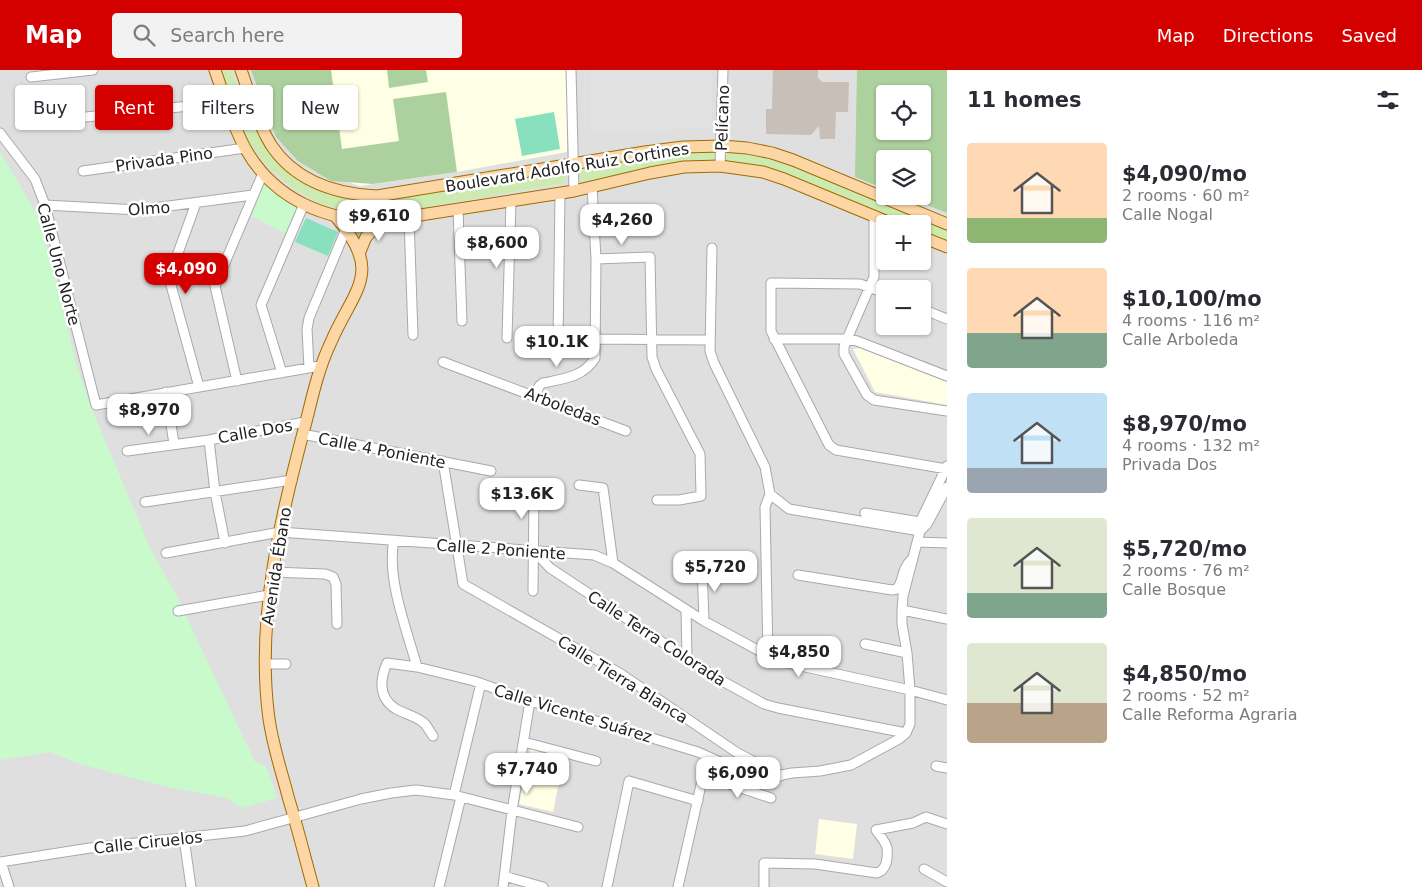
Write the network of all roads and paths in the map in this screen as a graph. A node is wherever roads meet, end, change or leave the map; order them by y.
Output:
1 (93, 70) edge
2 (215, 70) edge
3 (241, 70) edge
4 (570, 70) edge
5 (723, 70) edge
6 (31, 77) dead end
7 (220, 85) edge
8 (183, 107) edge
9 (85, 117) edge
10 (238, 130) edge
11 (0, 134) edge
12 (722, 146) junction
13 (245, 148) junction
14 (573, 163) junction
15 (720, 166) junction
16 (83, 171) dead end
17 (263, 173) junction
18 (592, 187) junction
19 (574, 191) junction
20 (560, 193) junction
21 (253, 195) junction
22 (511, 201) junction
23 (196, 203) junction
24 (45, 204) junction
25 (304, 204) junction
26 (458, 209) junction
27 (874, 216) joint
28 (336, 217) junction
29 (409, 217) junction
30 (382, 221) junction
31 (947, 224) edge
32 (346, 230) junction
33 (931, 241) edge
34 (947, 247) edge
35 (712, 248) dead end
36 (359, 254) junction
37 (596, 259) junction
38 (870, 287) junction
39 (876, 289) edge
40 (931, 313) edge
41 (947, 319) edge
42 (462, 321) dead end
43 (413, 335) dead end
44 (508, 338) dead end
45 (596, 339) junction
46 (774, 339) junction
47 (847, 339) junction
48 (651, 340) junction
49 (710, 340) junction
50 (558, 344) dead end
51 (443, 362) dead end
52 (315, 367) junction
53 (282, 373) junction
54 (947, 376) edge
55 (237, 381) junction
56 (199, 387) junction
57 (166, 392) junction
58 (536, 396) junction
59 (947, 411) edge
60 (306, 422) junction
61 (626, 430) dead end
62 (302, 434) junction
63 (209, 440) junction
64 (174, 444) junction
65 (126, 451) dead end
66 (443, 461) junction
67 (947, 468) edge
68 (491, 471) dead end
69 (292, 480) junction
70 (579, 485) dead end
71 (947, 487) edge
72 (534, 488) dead end
73 (216, 492) junction
74 (770, 494) junction
75 (657, 500) dead end
76 (145, 502) dead end
77 (865, 513) dead end
78 (920, 527) junction
79 (280, 532) junction
80 (394, 540) junction
81 (917, 542) junction
82 (226, 543) junction
83 (947, 543) edge
84 (456, 546) junction
85 (534, 551) junction
86 (166, 553) dead end
87 (912, 559) junction
88 (613, 563) junction
89 (702, 565) dead end
90 (272, 572) junction
91 (798, 575) dead end
92 (533, 592) dead end
93 (269, 595) junction
94 (686, 610) junction
95 (902, 610) junction
96 (178, 611) dead end
97 (947, 620) edge
98 (704, 621) junction
99 (337, 624) dead end
100 (865, 644) dead end
101 (907, 653) junction
102 (768, 656) junction
103 (687, 659) junction
104 (265, 664) junction
105 (286, 664) dead end
106 (417, 667) junction
107 (480, 683) junction
108 (910, 690) junction
109 (947, 700) edge
110 (530, 701) junction
111 (906, 733) junction
112 (433, 736) dead end
113 (524, 742) junction
114 (596, 761) dead end
115 (936, 766) dead end
116 (947, 768) edge
117 (781, 776) junction
118 (718, 777) junction
119 (753, 778) junction
120 (457, 796) junction
121 (770, 798) dead end
122 (698, 801) junction
123 (512, 811) junction
124 (295, 818) junction
125 (947, 824) edge
126 (578, 827) dead end
127 (184, 838) junction
128 (1, 862) edge
129 (924, 869) dead end
130 (504, 876) junction
131 (947, 882) edge
132 (9, 887) edge
133 (191, 887) edge
134 (313, 887) edge
135 (439, 887) edge
136 (503, 887) edge
137 (543, 887) edge
138 (607, 887) edge
139 (678, 887) edge
140 (764, 887) edge

1 - 6 street
2 - 7 main road, Boulevard Adolfo Ruiz Cortines
3 - 14 main road, Boulevard Adolfo Ruiz Cortines
4 - 14 street
5 - 12 street, Pelícano
8 - 9 street
10 - 13 main road, Boulevard Adolfo Ruiz Cortines
11 - 24 street, Calle Uno Norte
12 - 14 main road, Boulevard Adolfo Ruiz Cortines
12 - 15 street, Pelícano
12 - 31 main road, Boulevard Adolfo Ruiz Cortines
13 - 16 street, Privada Pino
13 - 17 main road, Boulevard Adolfo Ruiz Cortines
14 - 19 street
15 - 18 main road, Boulevard Adolfo Ruiz Cortines
15 - 27 main road, Boulevard Adolfo Ruiz Cortines
17 - 21 street
17 - 25 main road, Boulevard Adolfo Ruiz Cortines
18 - 19 main road, Boulevard Adolfo Ruiz Cortines
18 - 37 street
19 - 20 main road, Boulevard Adolfo Ruiz Cortines
20 - 22 main road, Boulevard Adolfo Ruiz Cortines
20 - 50 street
21 - 23 street, Olmo
21 - 55 street
22 - 26 main road, Boulevard Adolfo Ruiz Cortines
22 - 44 street
23 - 24 street, Olmo
23 - 56 street
24 - 57 street, Calle Uno Norte
25 - 28 main road, Boulevard Adolfo Ruiz Cortines
25 - 53 street
26 - 29 main road, Boulevard Adolfo Ruiz Cortines
26 - 42 street
27 - 38 street
28 - 30 main road, Boulevard Adolfo Ruiz Cortines
28 - 32 main road, Avenida Ébano
29 - 30 main road, Boulevard Adolfo Ruiz Cortines
29 - 43 street
30 - 36 main road
32 - 36 main road, Avenida Ébano
32 - 52 street
33 - 34 main road
35 - 49 street
36 - 52 main road, Avenida Ébano
37 - 45 street
37 - 48 street
38 - 39 street
38 - 46 street
38 - 47 street
40 - 41 street
45 - 48 street
45 - 58 street
46 - 47 street
46 - 67 street
47 - 54 street
47 - 59 street
48 - 49 street
48 - 75 street
49 - 74 street
51 - 58 street, Arboledas
52 - 53 street
52 - 60 main road, Avenida Ébano
53 - 55 street
55 - 56 street
56 - 57 street
57 - 64 street
58 - 61 street, Arboledas
60 - 62 main road, Avenida Ébano
60 - 63 street, Calle Dos
62 - 66 street, Calle 4 Poniente
62 - 69 main road, Avenida Ébano
63 - 64 street, Calle Dos
63 - 73 street
64 - 65 street, Calle Dos
66 - 68 street, Calle 4 Poniente
66 - 84 street
67 - 78 street
69 - 73 street
69 - 79 main road, Avenida Ébano
70 - 88 street
71 - 78 street
72 - 85 street
73 - 76 street
73 - 82 street
74 - 78 street
74 - 102 street
77 - 78 street
78 - 81 street
79 - 80 street, Calle 2 Poniente
79 - 82 street, Calle 2 Poniente
79 - 90 main road, Avenida Ébano
80 - 84 street, Calle 2 Poniente
80 - 106 street
81 - 83 street
81 - 87 street
82 - 86 street, Calle 2 Poniente
84 - 85 street, Calle 2 Poniente
84 - 117 street, Calle Tierra Blanca
85 - 88 street, Calle 2 Poniente
85 - 92 street
85 - 103 street, Calle Terra Colorada
87 - 91 street
87 - 95 street
88 - 94 street, Calle 2 Poniente
89 - 98 street
90 - 93 main road, Avenida Ébano
90 - 99 street
93 - 96 street
93 - 104 main road, Avenida Ébano
94 - 98 street, Calle 2 Poniente
94 - 103 street
95 - 97 street
95 - 101 street
98 - 102 street, Calle 2 Poniente
100 - 101 street
101 - 108 street
102 - 108 street, Calle 2 Poniente
103 - 111 street, Calle Terra Colorada
104 - 105 street
104 - 124 main road, Avenida Ébano
106 - 107 street, Calle Vicente Suárez
106 - 112 street, Calle Vicente Suárez
107 - 110 street, Calle Vicente Suárez
107 - 120 street
108 - 109 street, Calle 2 Poniente
108 - 111 street
110 - 113 street
110 - 119 street, Calle Vicente Suárez
111 - 117 street
113 - 114 street
113 - 123 street
115 - 116 street
117 - 119 street
118 - 119 street
118 - 121 street
118 - 122 street
120 - 123 street, Calle Ciruelos
120 - 124 street, Calle Ciruelos
120 - 135 street
122 - 138 street
122 - 139 street
123 - 126 street, Calle Ciruelos
123 - 130 street
124 - 127 street, Calle Ciruelos
124 - 134 main road, Avenida Ébano
125 - 140 street
127 - 128 street, Calle Ciruelos
127 - 133 street
128 - 132 street
129 - 131 street
130 - 136 street
130 - 137 street

